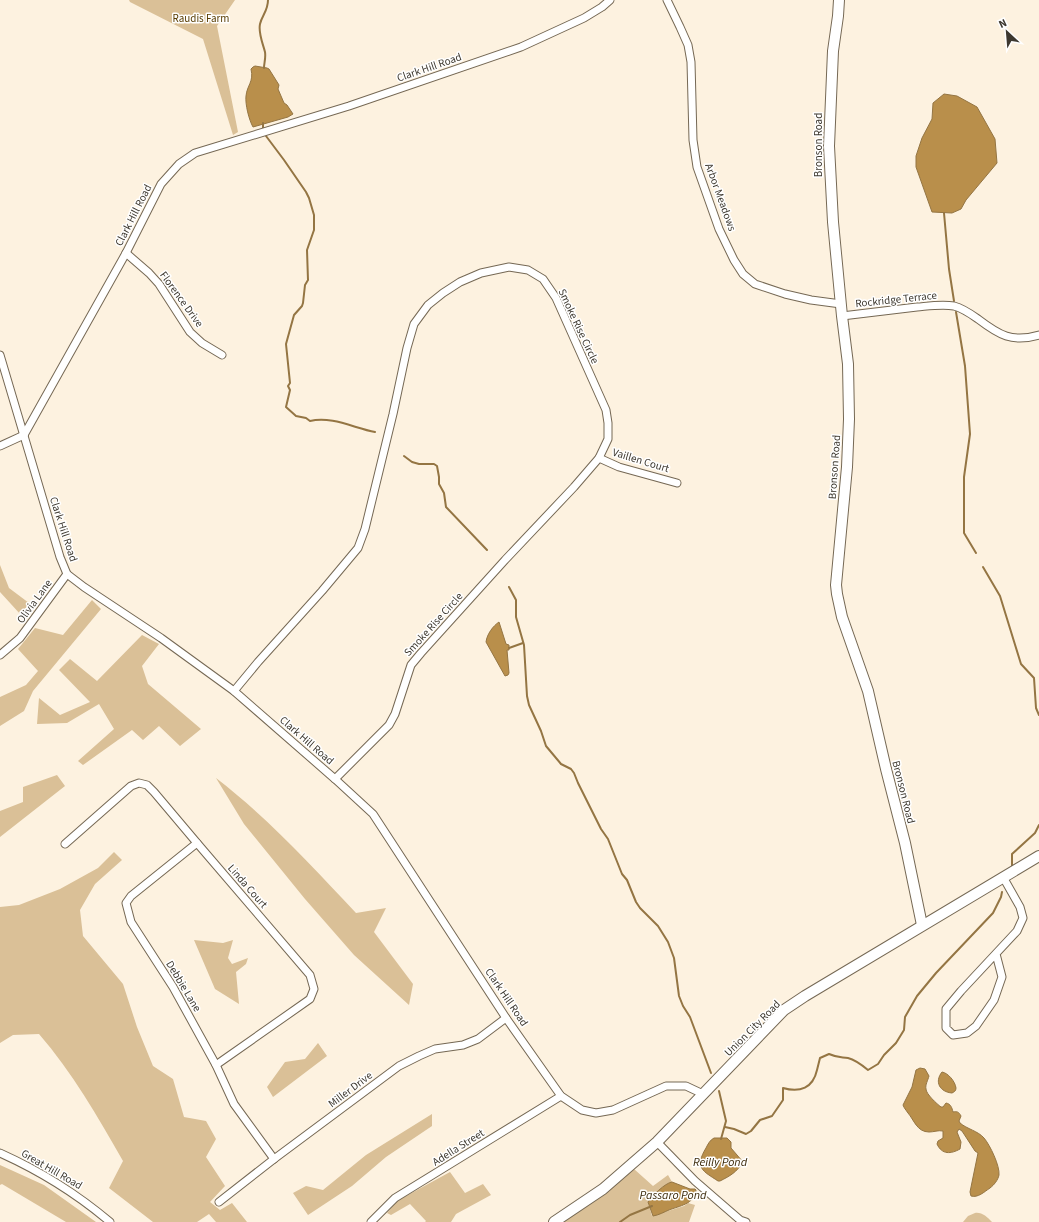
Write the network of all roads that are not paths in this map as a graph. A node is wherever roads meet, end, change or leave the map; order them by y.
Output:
1 (610, 0) edge
2 (667, 0) edge
3 (839, 0) edge
4 (126, 253) junction
5 (841, 304) junction
6 (842, 316) junction
7 (1039, 335) edge
8 (0, 355) edge
9 (222, 355) dead end
10 (24, 435) junction
11 (0, 446) edge
12 (599, 458) junction
13 (677, 483) dead end
14 (67, 574) junction
15 (1, 652) edge
16 (234, 691) junction
17 (335, 779) junction
18 (197, 843) junction
19 (65, 844) dead end
20 (1039, 856) edge
21 (1003, 877) junction
22 (922, 925) junction
23 (996, 954) junction
24 (506, 1018) junction
25 (216, 1066) junction
26 (703, 1094) junction
27 (561, 1096) junction
28 (657, 1142) junction
29 (0, 1153) edge
30 (274, 1159) junction
31 (219, 1202) dead end
32 (110, 1222) edge
33 (370, 1222) edge
34 (554, 1222) edge
35 (746, 1222) edge

1 - 4 street, Clark Hill Road
2 - 5 street, Arbor Meadows
3 - 5 street, Bronson Road
4 - 9 street, Florence Drive
4 - 10 street, Clark Hill Road
5 - 6 street, Bronson Road
6 - 7 street, Rockridge Terrace
6 - 22 street, Bronson Road
8 - 10 street
10 - 11 street
10 - 14 street, Clark Hill Road
12 - 13 street, Vaillen Court
12 - 16 street, Smoke Rise Circle
12 - 17 street, Smoke Rise Circle
14 - 15 street, Olivia Lane
14 - 16 street, Clark Hill Road
16 - 17 street, Clark Hill Road
17 - 24 street, Clark Hill Road
18 - 19 street, Linda Court
18 - 25 street, Debbie Lane
18 - 25 street, Linda Court
20 - 21 street, Union City Road
21 - 22 street, Union City Road
21 - 23 street
22 - 26 street, Union City Road
23 - 23 street
24 - 27 street, Clark Hill Road
24 - 30 street, Miller Drive
25 - 30 street, Debbie Lane
26 - 27 street, Clark Hill Road
26 - 28 street, Union City Road
27 - 33 street, Adella Street
28 - 34 street, Union City Road
28 - 35 street
29 - 32 street, Great Hill Road
30 - 31 street, Miller Drive

